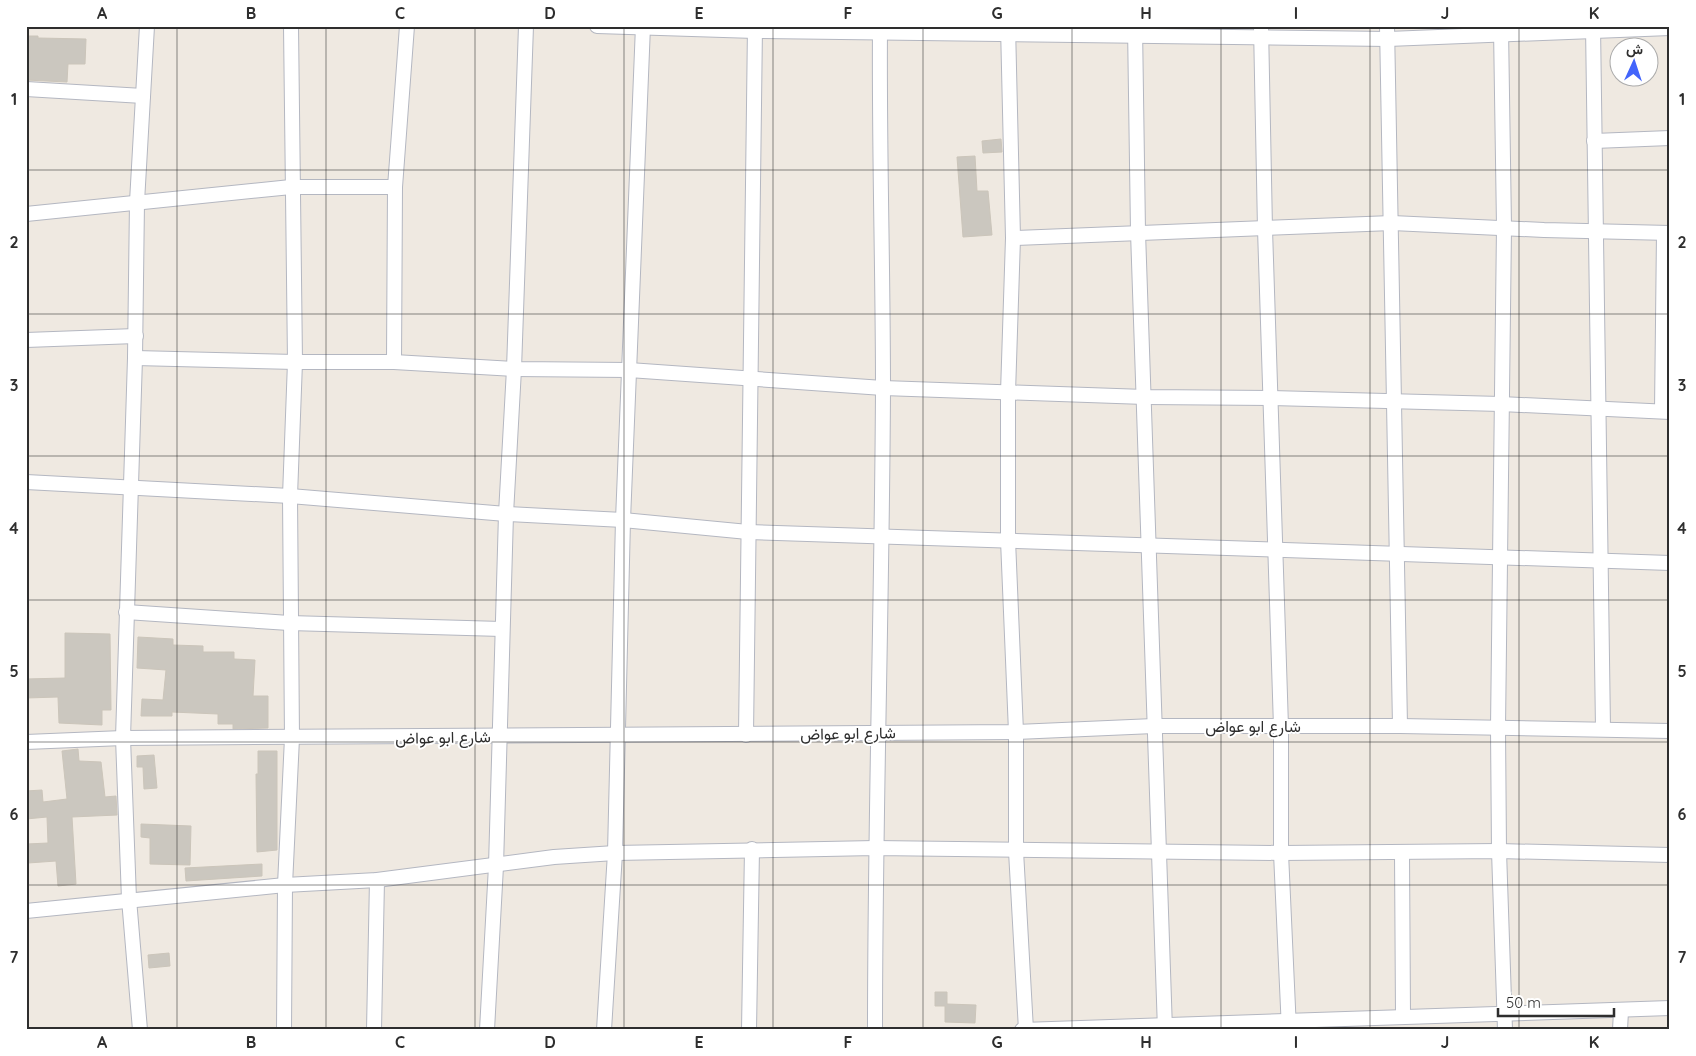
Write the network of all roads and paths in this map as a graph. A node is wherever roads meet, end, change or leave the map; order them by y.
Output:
1 (147, 26) edge
2 (291, 26) edge
3 (407, 26) edge
4 (526, 26) edge
5 (597, 26) edge
6 (643, 27) edge
7 (1593, 28) edge
8 (1670, 28) edge
9 (755, 29) edge
10 (880, 29) edge
11 (1008, 30) edge
12 (1135, 31) edge
13 (1501, 31) edge
14 (1261, 32) edge
15 (1388, 32) edge
16 (26, 89) edge
17 (143, 96) junction
18 (1670, 138) edge
19 (1594, 141) junction
20 (291, 187) junction
21 (395, 187) junction
22 (137, 202) junction
23 (26, 214) edge
24 (1392, 223) junction
25 (1504, 227) junction
26 (1265, 229) junction
27 (1595, 231) junction
28 (1138, 232) junction
29 (1667, 233) edge
30 (1014, 238) junction
31 (136, 336) junction
32 (26, 340) edge
33 (136, 358) junction
34 (294, 362) junction
35 (394, 362) junction
36 (514, 369) junction
37 (629, 370) junction
38 (752, 378) junction
39 (883, 388) junction
40 (1008, 392) junction
41 (1145, 397) junction
42 (1270, 398) junction
43 (1395, 401) junction
44 (1501, 404) junction
45 (1599, 409) junction
46 (1666, 412) edge
47 (26, 482) edge
48 (130, 486) junction
49 (290, 496) junction
50 (506, 514) junction
51 (623, 520) junction
52 (748, 532) junction
53 (881, 537) junction
54 (1008, 540) junction
55 (1148, 544) junction
56 (1275, 550) junction
57 (1396, 554) junction
58 (1500, 557) junction
59 (1602, 559) junction
60 (1670, 563) edge
61 (126, 612) junction
62 (289, 623) junction
63 (502, 629) junction
64 (1154, 726) junction
65 (1400, 726) junction
66 (1281, 727) junction
67 (1498, 728) junction
68 (1603, 729) junction
69 (1670, 731) edge
70 (879, 732) junction
71 (1016, 732) junction
72 (618, 734) junction
73 (746, 735) junction
74 (500, 736) junction
75 (123, 738) junction
76 (292, 738) junction
77 (26, 742) edge
78 (875, 848) junction
79 (752, 849) junction
80 (1016, 851) junction
81 (1159, 851) junction
82 (1499, 851) junction
83 (615, 853) junction
84 (1280, 853) junction
85 (1402, 853) junction
86 (1670, 855) edge
87 (496, 866) junction
88 (377, 880) junction
89 (285, 885) junction
90 (129, 899) junction
91 (26, 911) edge
92 (1670, 1008) edge
93 (1620, 1011) junction
94 (1505, 1014) junction
95 (1395, 1021) edge
96 (1289, 1025) edge
97 (1164, 1027) edge
98 (140, 1030) edge
99 (284, 1030) edge
100 (374, 1030) edge
101 (487, 1030) edge
102 (604, 1030) edge
103 (749, 1030) edge
104 (875, 1030) edge
105 (1024, 1030) edge
106 (1505, 1030) edge
107 (1620, 1030) edge

1 - 17 street
2 - 20 street
3 - 21 street
4 - 36 street
5 - 6 street
6 - 9 street
6 - 37 street
7 - 8 street
7 - 13 street
7 - 19 street
9 - 10 street
9 - 38 street
10 - 11 street
10 - 39 street
11 - 12 street
11 - 30 street
12 - 14 street
12 - 28 street
13 - 15 street
13 - 25 street
14 - 15 street
14 - 26 street
15 - 24 street
16 - 17 street
17 - 22 street
18 - 19 street
19 - 27 street
20 - 21 street
20 - 22 street
20 - 34 street
21 - 35 street
22 - 23 street
22 - 31 street
24 - 25 street
24 - 26 street
24 - 43 street
25 - 27 street
25 - 44 street
26 - 28 street
26 - 42 street
27 - 29 street
27 - 45 street
28 - 30 street
28 - 41 street
29 - 46 street
30 - 40 street
31 - 32 street
31 - 33 street
33 - 34 street
33 - 48 street
34 - 35 street
34 - 49 street
35 - 36 street
36 - 37 street
36 - 50 street
37 - 38 street
37 - 51 street
38 - 39 street
38 - 52 street
39 - 40 street
39 - 53 street
40 - 41 street
40 - 54 street
41 - 42 street
41 - 55 street
42 - 43 street
42 - 56 street
43 - 44 street
43 - 57 street
44 - 45 street
44 - 58 street
45 - 46 street
45 - 59 street
47 - 48 street
48 - 49 street
48 - 61 street
49 - 50 street
49 - 62 street
50 - 51 street
50 - 63 street
51 - 52 street
51 - 72 street
52 - 53 street
52 - 73 street
53 - 54 street
53 - 70 street
54 - 55 street
54 - 71 street
55 - 56 street
55 - 64 street
56 - 57 street
56 - 66 street
57 - 58 street
57 - 65 street
58 - 59 street
58 - 67 street
59 - 60 street
59 - 68 street
61 - 62 street
61 - 75 street
62 - 63 street
62 - 76 street
63 - 74 street
64 - 66 street, شارع ابو عواض
64 - 71 street, شارع ابو عواض
64 - 81 street
65 - 66 street, شارع ابو عواض
65 - 67 street, شارع ابو عواض
66 - 84 street
67 - 68 street, شارع ابو عواض
67 - 82 street
68 - 69 street, شارع ابو عواض
70 - 71 street, شارع ابو عواض
70 - 73 street, شارع ابو عواض
70 - 78 street
71 - 80 street
72 - 73 street, شارع ابو عواض
72 - 74 street, شارع ابو عواض
72 - 83 street
74 - 76 street, شارع ابو عواض
74 - 87 street
75 - 76 street, شارع ابو عواض
75 - 77 street, شارع ابو عواض
75 - 90 street
76 - 89 street
78 - 79 street
78 - 80 street
78 - 104 street
79 - 83 street
79 - 103 street
80 - 81 street
80 - 105 street
81 - 84 street
81 - 97 street
82 - 85 street
82 - 86 street
82 - 94 street
83 - 87 street
83 - 102 street
84 - 85 street
84 - 96 street
85 - 95 street
87 - 88 street
87 - 101 street
88 - 89 street
88 - 100 street
89 - 90 street
89 - 99 street
90 - 91 street
90 - 98 street
92 - 93 street
93 - 94 street
93 - 107 street
94 - 95 street
94 - 106 street
95 - 96 street
96 - 97 street
97 - 105 street

